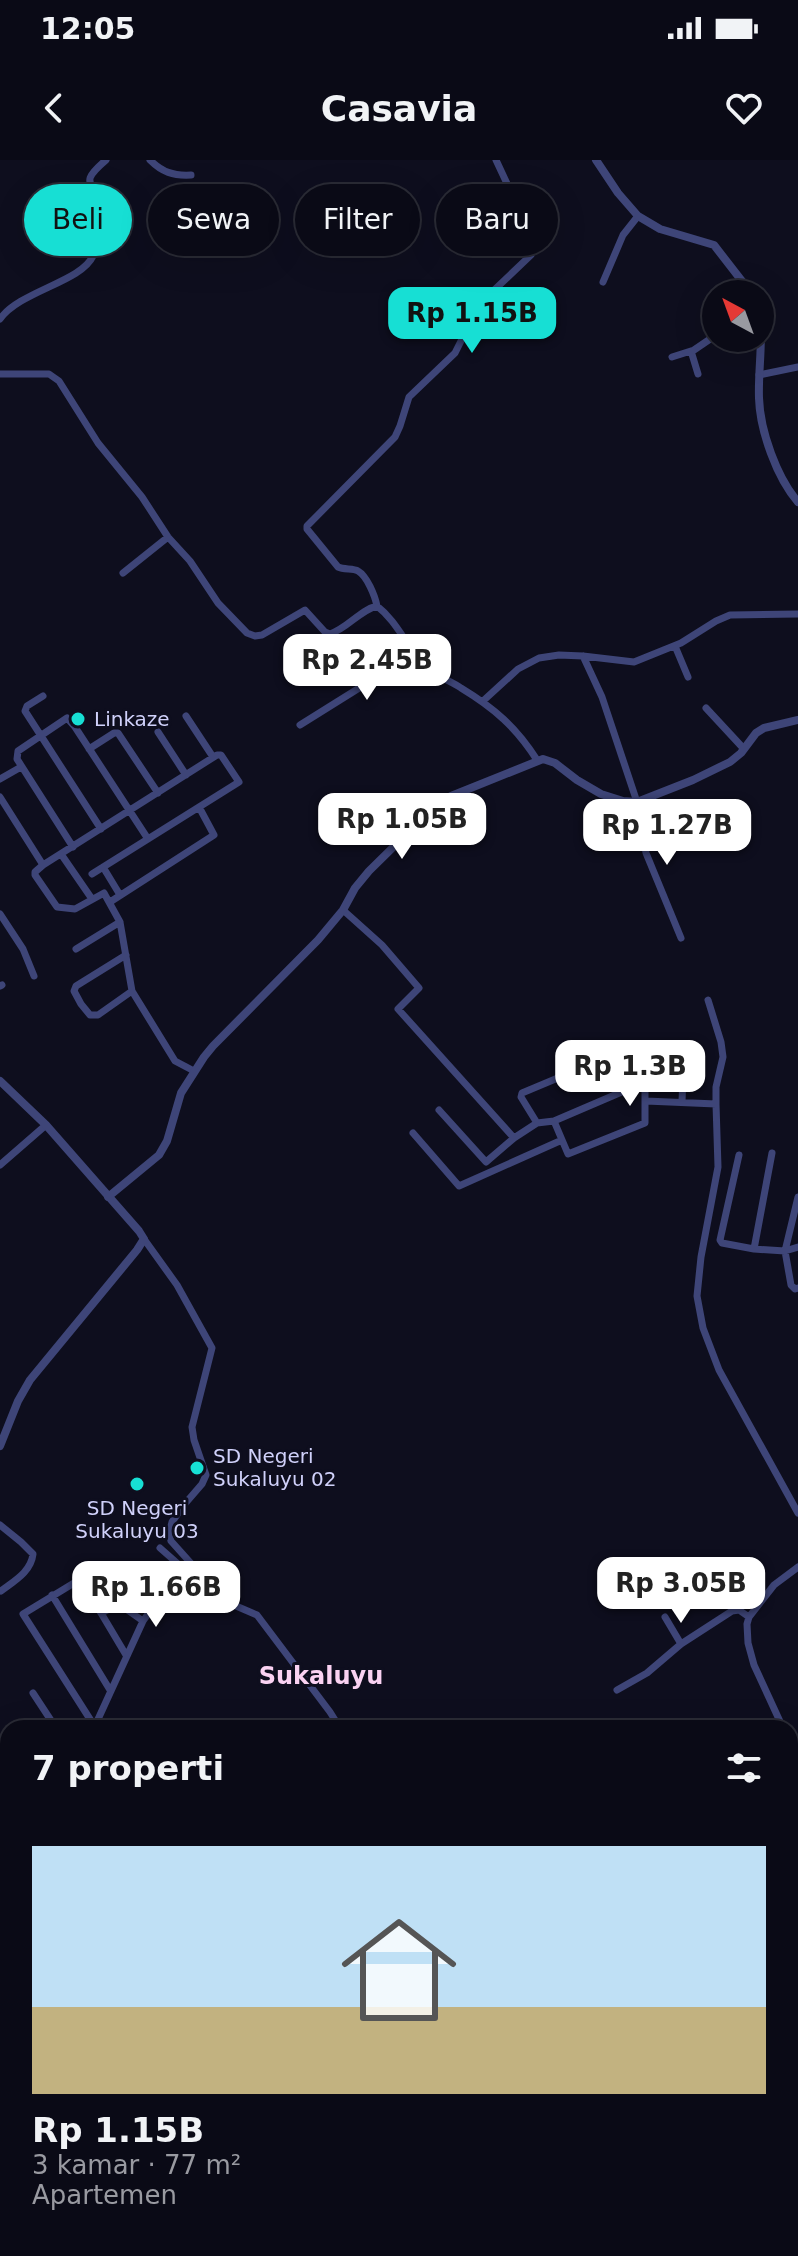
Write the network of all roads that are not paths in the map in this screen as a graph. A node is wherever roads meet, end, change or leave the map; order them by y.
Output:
1 (106, 160) edge
2 (150, 160) edge
3 (496, 160) edge
4 (596, 160) edge
5 (191, 175) dead end
6 (638, 216) junction
7 (741, 280) edge
8 (603, 282) dead end
9 (0, 319) edge
10 (702, 344) edge
11 (691, 351) junction
12 (760, 352) edge
13 (672, 357) dead end
14 (798, 367) edge
15 (0, 374) edge
16 (698, 374) dead end
17 (759, 375) junction
18 (798, 502) edge
19 (168, 537) junction
20 (123, 573) dead end
21 (377, 606) junction
22 (798, 614) edge
23 (675, 646) junction
24 (412, 648) junction
25 (583, 656) junction
26 (688, 677) dead end
27 (43, 696) dead end
28 (483, 701) junction
29 (706, 708) dead end
30 (186, 716) dead end
31 (798, 720) edge
32 (300, 725) dead end
33 (158, 732) dead end
34 (41, 736) junction
35 (89, 749) junction
36 (744, 749) junction
37 (213, 757) junction
38 (537, 760) junction
39 (21, 767) junction
40 (186, 775) junction
41 (0, 779) edge
42 (158, 793) junction
43 (0, 797) edge
44 (637, 802) junction
45 (199, 807) junction
46 (130, 811) junction
47 (101, 829) junction
48 (148, 839) junction
49 (73, 847) junction
50 (61, 854) junction
51 (43, 865) junction
52 (103, 867) junction
53 (92, 874) dead end
54 (120, 895) junction
55 (92, 899) junction
56 (110, 902) junction
57 (343, 910) junction
58 (0, 914) edge
59 (120, 922) junction
60 (681, 938) dead end
61 (76, 949) dead end
62 (126, 955) junction
63 (34, 976) dead end
64 (132, 991) junction
65 (708, 1000) dead end
66 (194, 1071) junction
67 (683, 1075) dead end
68 (0, 1081) edge
69 (645, 1082) junction
70 (646, 1101) junction
71 (682, 1102) junction
72 (716, 1104) junction
73 (439, 1110) dead end
74 (554, 1121) junction
75 (537, 1123) junction
76 (46, 1125) junction
77 (413, 1133) dead end
78 (514, 1138) junction
79 (562, 1140) junction
80 (772, 1153) dead end
81 (739, 1155) dead end
82 (486, 1162) junction
83 (0, 1165) edge
84 (480, 1177) junction
85 (108, 1197) junction
86 (798, 1197) edge
87 (144, 1239) junction
88 (798, 1247) edge
89 (754, 1249) junction
90 (785, 1251) junction
91 (798, 1288) edge
92 (0, 1446) edge
93 (798, 1513) edge
94 (0, 1525) edge
95 (160, 1548) dead end
96 (798, 1567) edge
97 (107, 1569) dead end
98 (141, 1575) dead end
99 (83, 1585) junction
100 (1, 1591) edge
101 (163, 1593) junction
102 (52, 1595) junction
103 (101, 1613) junction
104 (665, 1617) dead end
105 (749, 1617) junction
106 (143, 1621) junction
107 (681, 1644) junction
108 (126, 1655) junction
109 (110, 1690) junction
110 (617, 1690) dead end
111 (33, 1693) dead end
112 (51, 1720) edge
113 (89, 1720) edge
114 (97, 1720) edge
115 (335, 1720) edge
116 (779, 1720) edge

1 - 9 street
2 - 5 street
3 - 21 street
4 - 6 street
6 - 7 street
6 - 8 street
10 - 11 street
11 - 13 street
11 - 16 street
12 - 17 street
14 - 17 street
15 - 19 street
17 - 18 street
19 - 20 street
19 - 21 street
21 - 24 street
22 - 23 street
23 - 25 street
23 - 26 street
24 - 28 street
24 - 32 street
25 - 28 street
25 - 44 street
27 - 34 street
28 - 38 street
29 - 36 street
30 - 37 street
31 - 36 street
33 - 40 street
34 - 35 street
34 - 39 street
34 - 47 street
35 - 42 street
35 - 46 street
36 - 44 street
37 - 40 street
37 - 45 street
38 - 44 street
38 - 57 street
39 - 41 street
39 - 49 street
40 - 42 street
42 - 46 street
43 - 51 street
44 - 60 street
45 - 48 street
45 - 54 street
46 - 47 street
46 - 48 street
47 - 49 street
48 - 52 street
49 - 50 street
50 - 51 street
50 - 55 street
51 - 55 street
52 - 53 street
52 - 54 street
54 - 56 street
55 - 56 street
56 - 59 street
57 - 66 street
57 - 78 street
58 - 63 street
59 - 61 street
59 - 62 street
62 - 64 street
62 - 64 street
64 - 66 street
65 - 72 street
66 - 85 street
67 - 71 street
68 - 76 street
69 - 70 street
69 - 74 street
69 - 75 street
70 - 71 street
70 - 79 street
71 - 72 street
72 - 93 street
73 - 82 street
74 - 75 street
74 - 79 street
75 - 78 street
76 - 83 street
76 - 85 street
77 - 84 street
78 - 82 street
79 - 84 street
80 - 89 street
81 - 89 street
82 - 84 street
85 - 87 street
86 - 90 street
87 - 92 street
87 - 115 street
88 - 90 street
89 - 90 street
90 - 91 street
94 - 100 street
95 - 101 street
96 - 105 street
97 - 99 street
98 - 101 street
99 - 102 street
99 - 103 street
101 - 106 street
102 - 109 street
102 - 113 street
103 - 106 street
103 - 108 street
104 - 107 street
105 - 107 street
105 - 116 street
106 - 108 street
107 - 110 street
108 - 109 street
109 - 114 street
111 - 112 street

